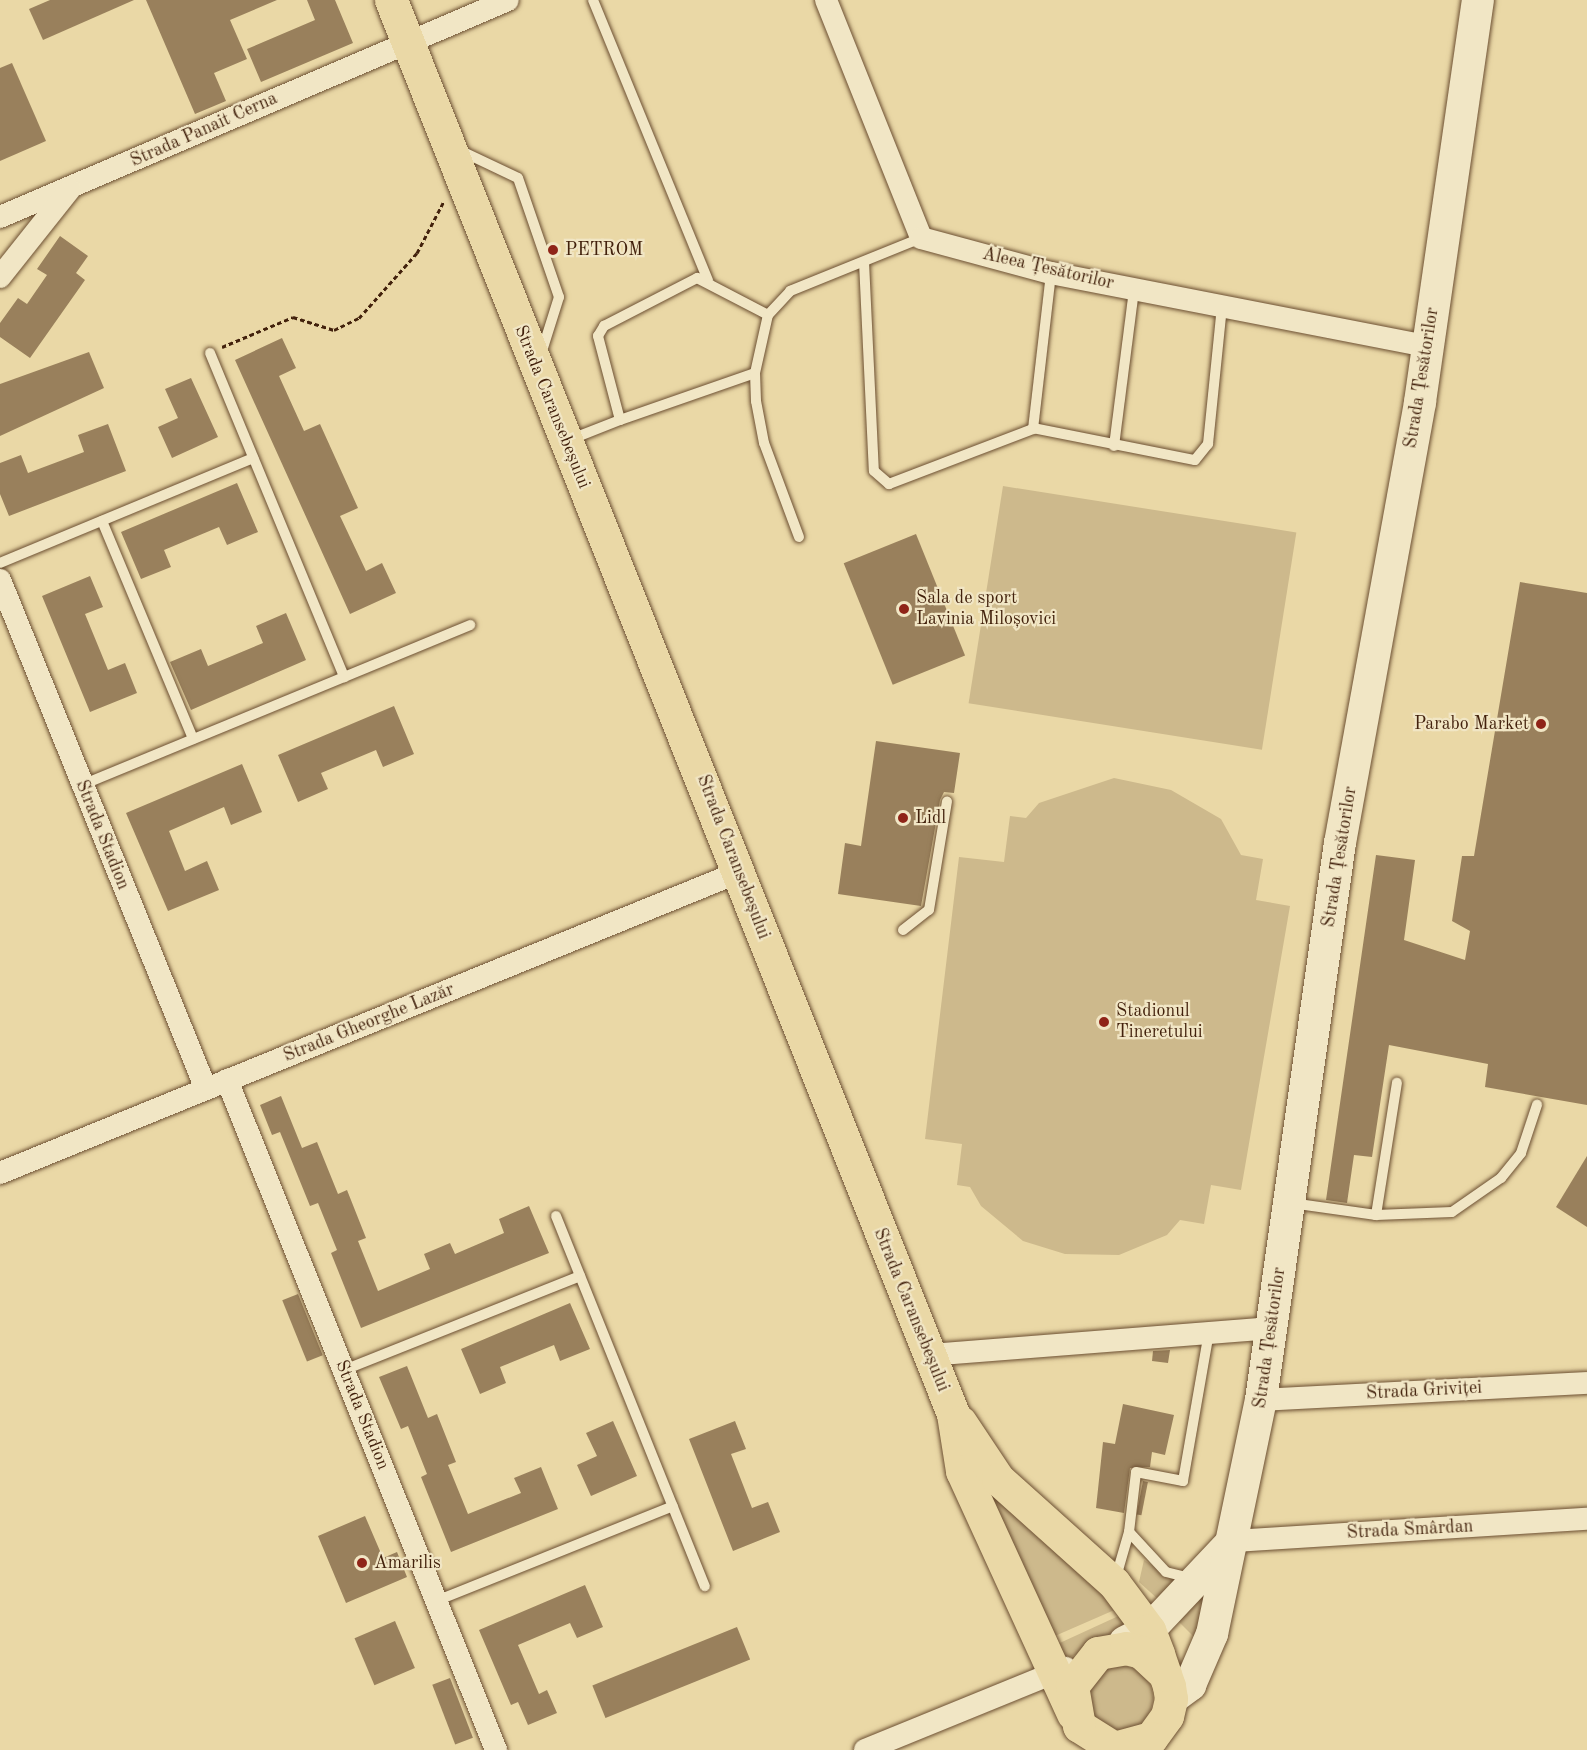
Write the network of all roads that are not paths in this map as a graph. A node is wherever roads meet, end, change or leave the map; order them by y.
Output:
1 (392, 0) edge
2 (508, 0) edge
3 (593, 0) edge
4 (826, 0) edge
5 (1478, 0) edge
6 (407, 41) junction
7 (446, 143) junction
8 (71, 188) junction
9 (0, 217) edge
10 (921, 238) junction
11 (864, 262) junction
12 (1052, 273) junction
13 (0, 277) edge
14 (708, 280) junction
15 (1134, 289) junction
16 (1222, 306) junction
17 (768, 315) junction
18 (1427, 346) junction
19 (210, 353) road end
20 (535, 367) junction
21 (754, 373) junction
22 (620, 420) junction
23 (1033, 428) junction
24 (566, 441) junction
25 (1114, 446) junction
26 (254, 458) junction
27 (102, 521) junction
28 (799, 537) dead end
29 (0, 563) edge
30 (0, 580) edge
31 (470, 625) dead end
32 (344, 677) junction
33 (193, 739) junction
34 (82, 785) junction
35 (946, 801) dead end
36 (739, 872) junction
37 (903, 930) dead end
38 (228, 1080) junction
39 (1397, 1083) dead end
40 (206, 1089) junction
41 (1537, 1105) dead end
42 (0, 1173) edge
43 (1289, 1203) junction
44 (1376, 1215) junction
45 (556, 1216) dead end
46 (580, 1276) junction
47 (1271, 1328) junction
48 (1209, 1332) junction
49 (929, 1355) junction
50 (344, 1370) junction
51 (1587, 1383) edge
52 (1261, 1400) junction
53 (953, 1414) junction
54 (673, 1506) junction
55 (1587, 1519) edge
56 (1129, 1532) junction
57 (1233, 1541) junction
58 (1204, 1572) junction
59 (1114, 1583) junction
60 (705, 1586) dead end
61 (436, 1601) junction
62 (1149, 1630) junction
63 (1104, 1651) junction
64 (1054, 1673) junction
65 (1168, 1692) junction
66 (1086, 1735) edge
67 (496, 1750) edge
68 (865, 1750) edge
69 (1176, 1750) edge

1 - 6 main road, Strada Caransebeșului
2 - 6 street
3 - 14 lane
4 - 10 street
5 - 18 main road, Strada Țesătorilor
6 - 7 main road, Strada Caransebeșului
6 - 8 street, Strada Panait Cerna
7 - 20 main road, Strada Caransebeșului
7 - 20 lane
8 - 9 street, Strada Panait Cerna
8 - 13 street
10 - 11 lane
10 - 12 street, Aleea Țesătorilor
11 - 17 lane
11 - 23 lane
12 - 15 street, Aleea Țesătorilor
12 - 23 lane
14 - 17 lane
14 - 22 lane
15 - 16 street, Aleea Țesătorilor
15 - 25 lane
16 - 18 street, Aleea Țesătorilor
16 - 25 lane
17 - 21 lane
18 - 43 main road, Strada Țesătorilor
19 - 26 lane
20 - 24 main road, Strada Caransebeșului
21 - 22 lane
21 - 28 lane
22 - 24 lane
23 - 25 lane
24 - 36 main road, Strada Caransebeșului
26 - 27 lane
26 - 32 lane
27 - 29 lane
27 - 33 lane
30 - 34 street, Strada Stadion
31 - 32 lane
32 - 33 lane
33 - 34 lane
34 - 40 street, Strada Stadion
35 - 37 lane
36 - 38 street, Strada Gheorghe Lazăr
36 - 49 main road, Strada Caransebeșului
38 - 40 street, Strada Gheorghe Lazăr
38 - 50 street, Strada Stadion
39 - 44 lane
40 - 42 street, Strada Gheorghe Lazăr
41 - 44 lane
43 - 44 lane
43 - 47 main road, Strada Țesătorilor
45 - 46 lane
46 - 50 lane
46 - 54 lane
47 - 48 street
47 - 52 main road, Strada Țesătorilor
48 - 49 street
48 - 56 lane
49 - 53 main road, Strada Caransebeșului
50 - 61 street, Strada Stadion
51 - 52 street, Strada Griviței
52 - 57 main road, Strada Țesătorilor
53 - 59 main road
53 - 64 main road, Strada Caransebeșului
54 - 60 lane
54 - 61 lane
55 - 57 street, Strada Smârdan
56 - 58 lane
56 - 59 lane
57 - 58 main road
57 - 65 main road, Strada Țesătorilor
58 - 62 main road
59 - 62 main road
61 - 67 street, Strada Stadion
62 - 63 main road
62 - 65 main road
63 - 64 street
63 - 65 main road
63 - 66 main road
64 - 66 main road, Strada Caransebeșului
64 - 68 street
65 - 66 main road
65 - 69 main road

